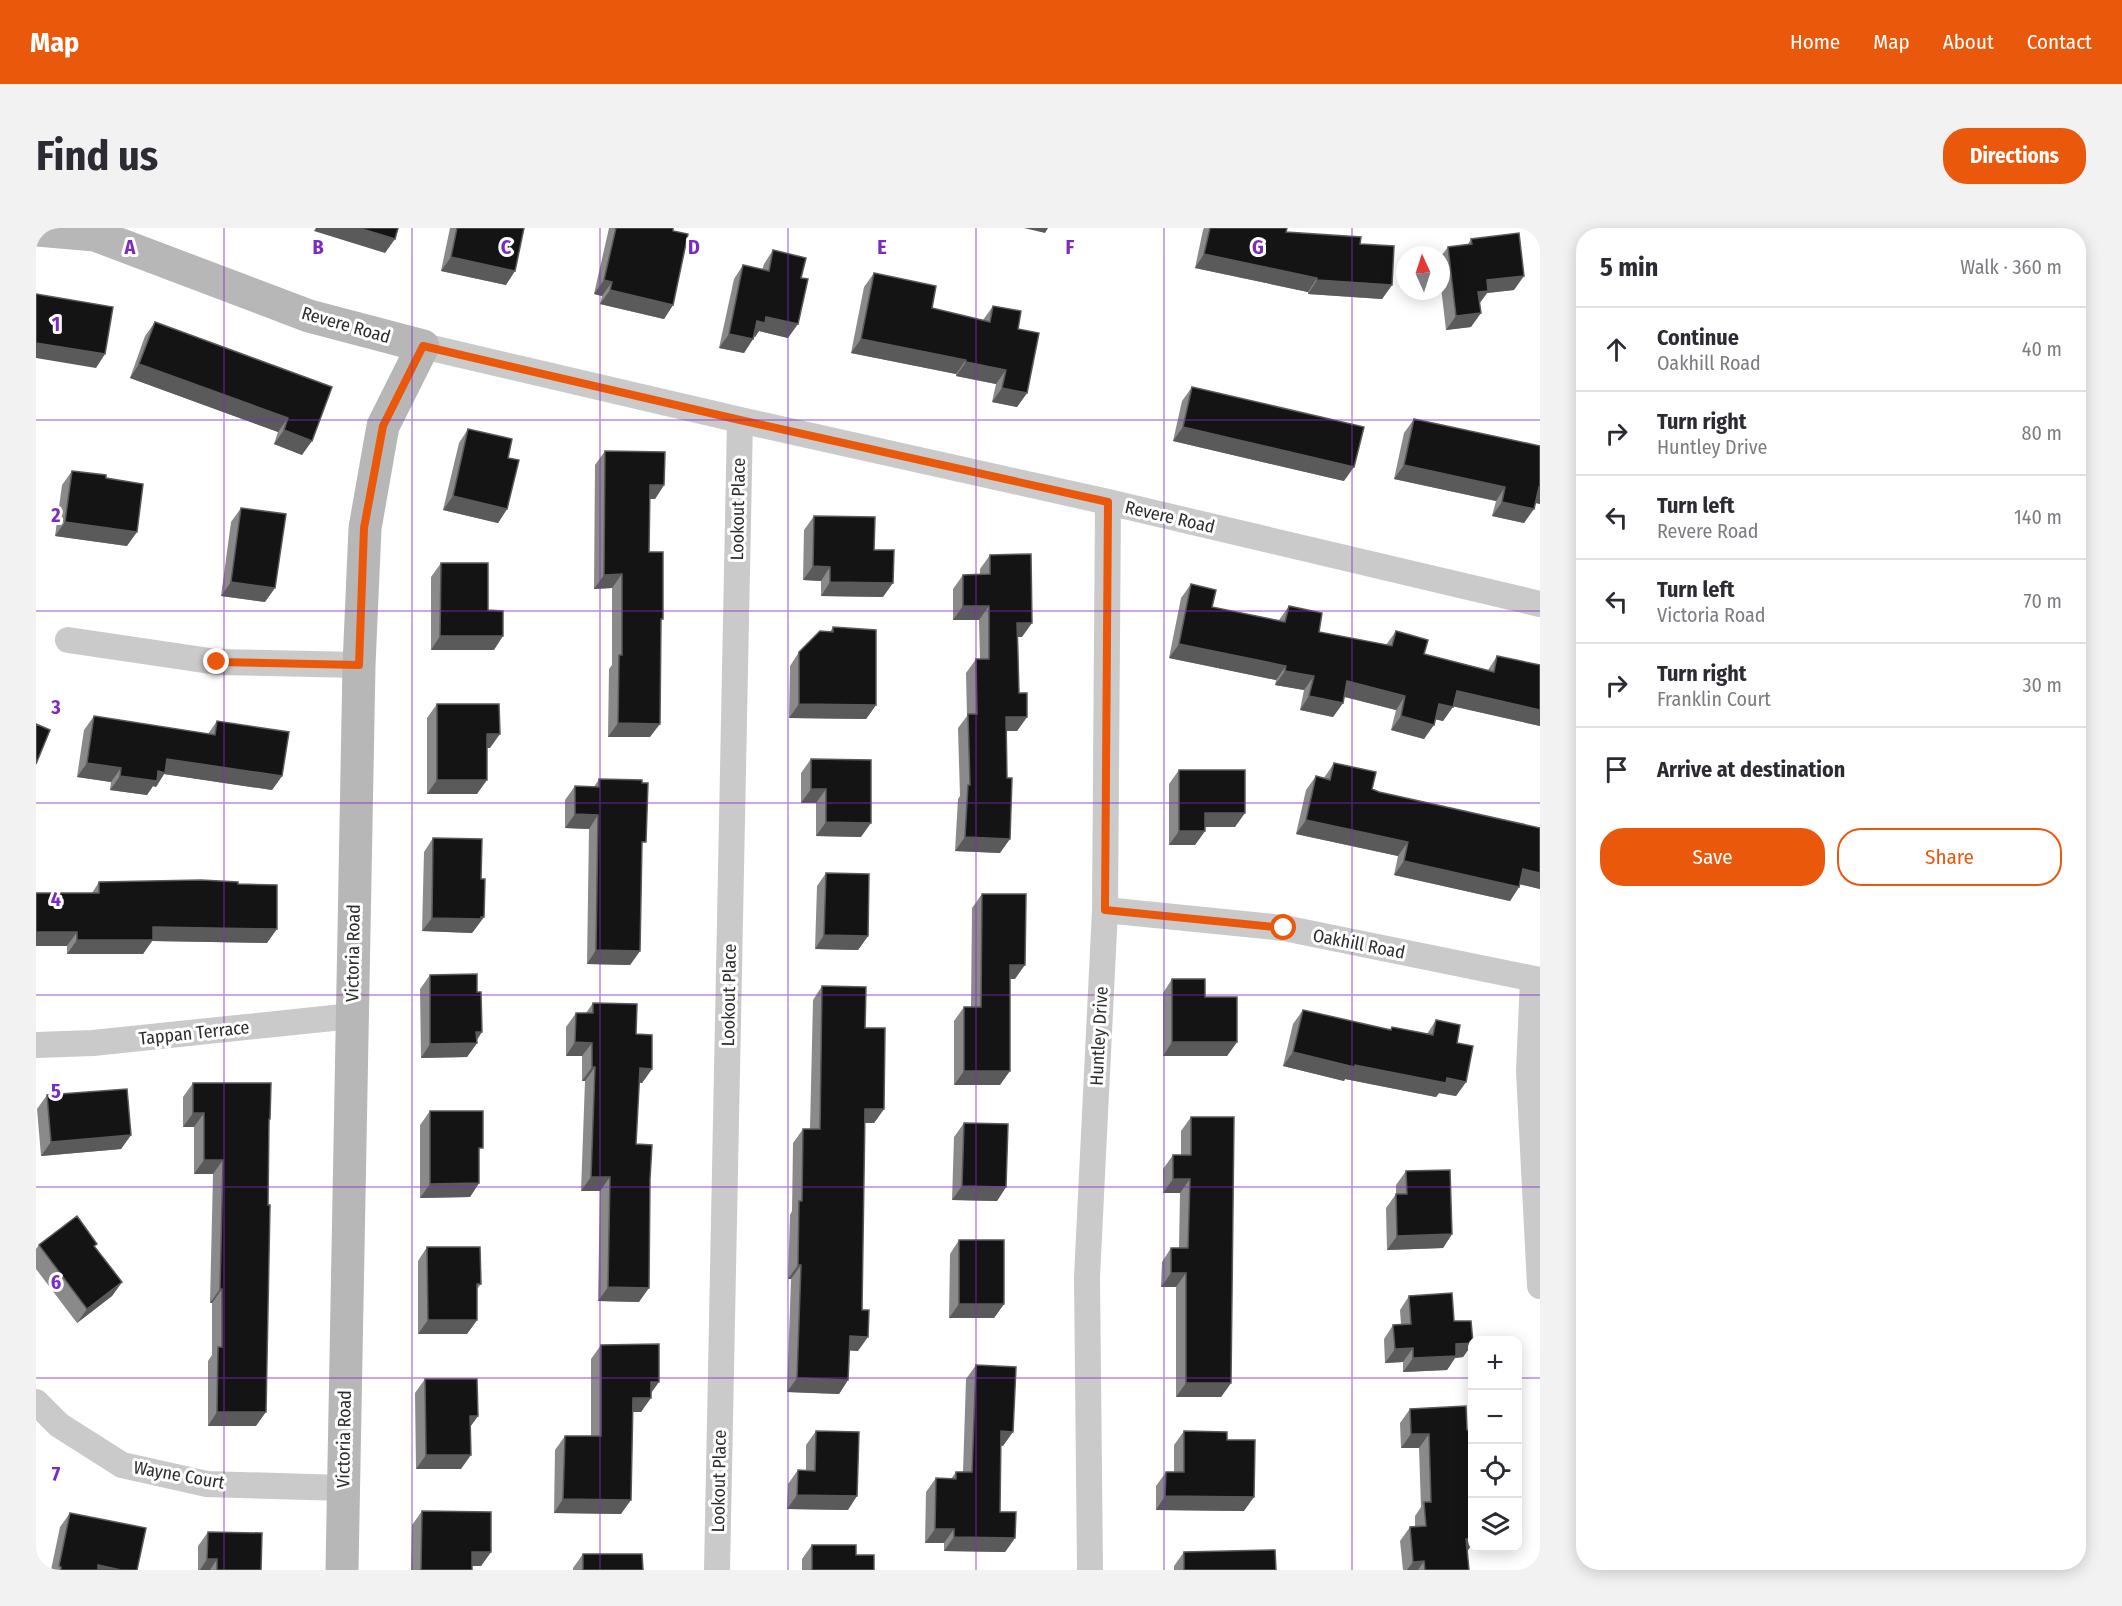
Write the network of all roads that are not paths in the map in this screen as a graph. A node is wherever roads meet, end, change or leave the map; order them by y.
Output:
1 (36, 230) edge
2 (423, 346) junction
3 (740, 420) junction
4 (1108, 502) junction
5 (1540, 604) edge
6 (69, 640) dead end
7 (359, 665) junction
8 (1105, 910) junction
9 (1537, 979) edge
10 (352, 1016) junction
11 (36, 1045) edge
12 (1540, 1286) edge
13 (36, 1402) edge
14 (344, 1488) junction
15 (342, 1570) edge
16 (717, 1570) edge
17 (1090, 1570) edge

1 - 2 street, Revere Road
2 - 3 street, Revere Road
2 - 7 street, Victoria Road
3 - 4 street, Revere Road
3 - 16 street, Lookout Place
4 - 5 street, Revere Road
4 - 8 street, Huntley Drive
6 - 7 street
7 - 10 street, Victoria Road
8 - 9 street, Oakhill Road
8 - 17 street, Huntley Drive
9 - 12 street
10 - 11 street, Tappan Terrace
10 - 14 street, Victoria Road
13 - 14 street, Wayne Court
14 - 15 street, Victoria Road

